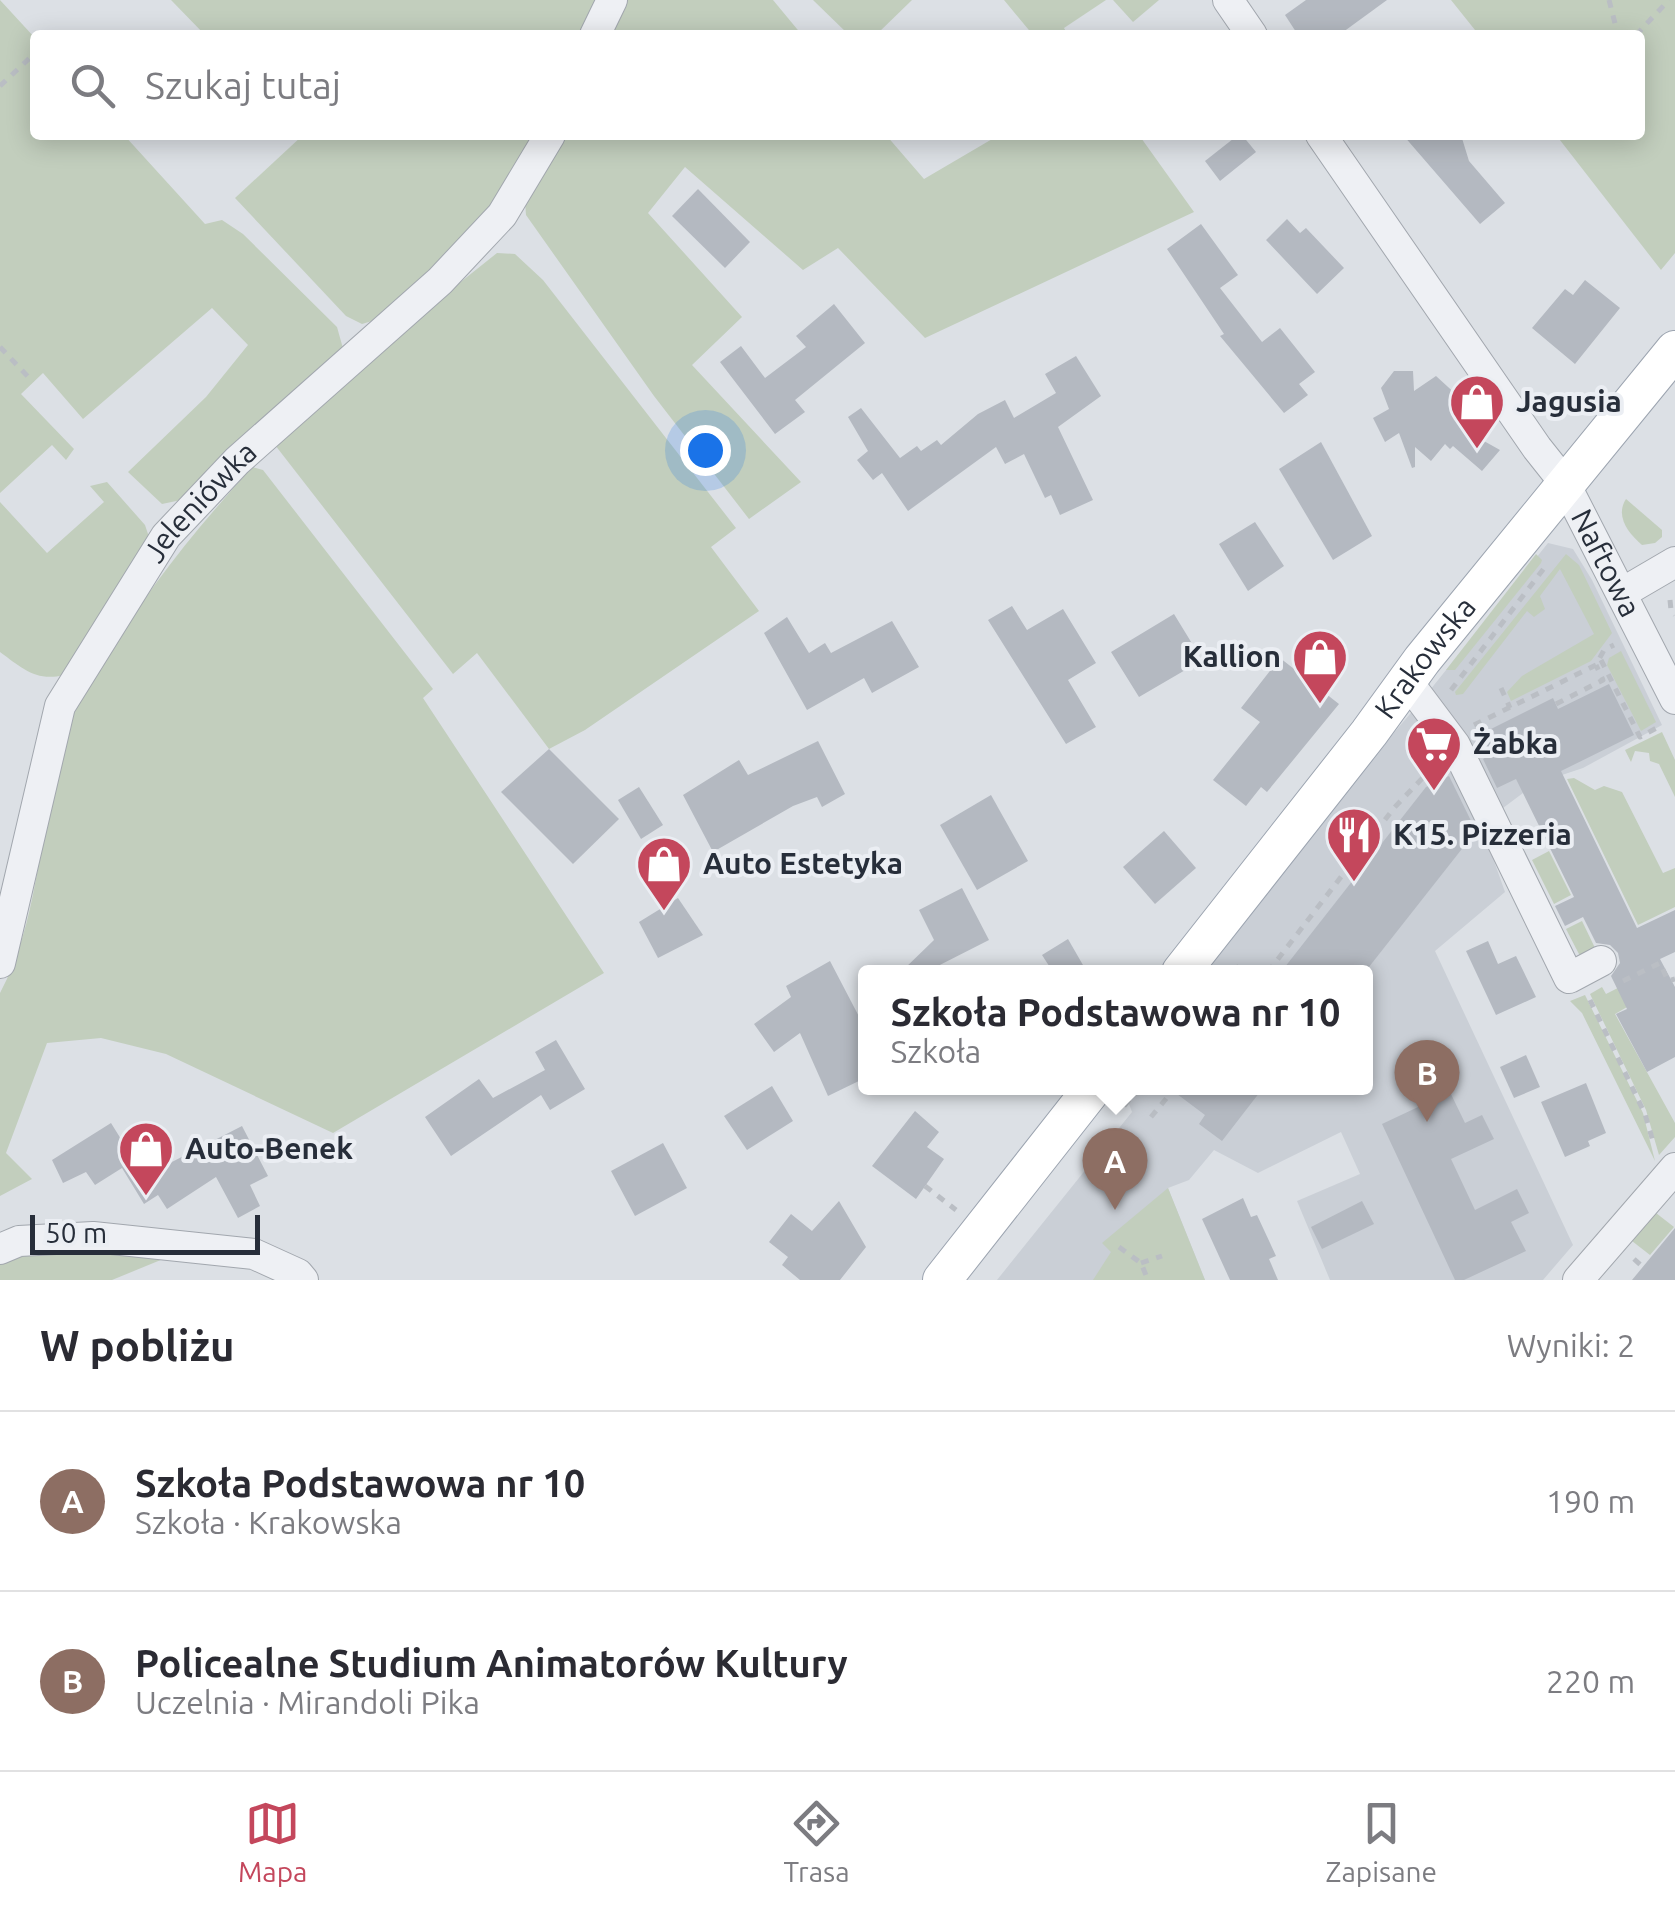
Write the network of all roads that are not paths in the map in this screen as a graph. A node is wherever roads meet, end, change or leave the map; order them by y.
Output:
1 (612, 0) edge
2 (1228, 0) edge
3 (597, 30) edge
4 (1249, 30) edge
5 (547, 140) edge
6 (1324, 140) edge
7 (1675, 350) edge
8 (1564, 482) junction
9 (1675, 562) edge
10 (1622, 593) junction
11 (1407, 682) junction
12 (1669, 712) edge
13 (0, 963) edge
14 (1187, 965) edge
15 (1592, 966) road end
16 (1087, 1095) edge
17 (1665, 1158) edge
18 (0, 1249) edge
19 (303, 1280) edge
20 (942, 1280) edge
21 (1578, 1280) edge

1 - 3 street
2 - 4 street
5 - 13 street, Jeleniówka
6 - 8 street, Naftowa
7 - 8 main road, Krakowska
8 - 10 street, Naftowa
8 - 11 main road, Krakowska
9 - 10 street
10 - 12 street, Naftowa
11 - 14 main road, Krakowska
11 - 15 street
16 - 20 main road
17 - 21 street
18 - 19 street

